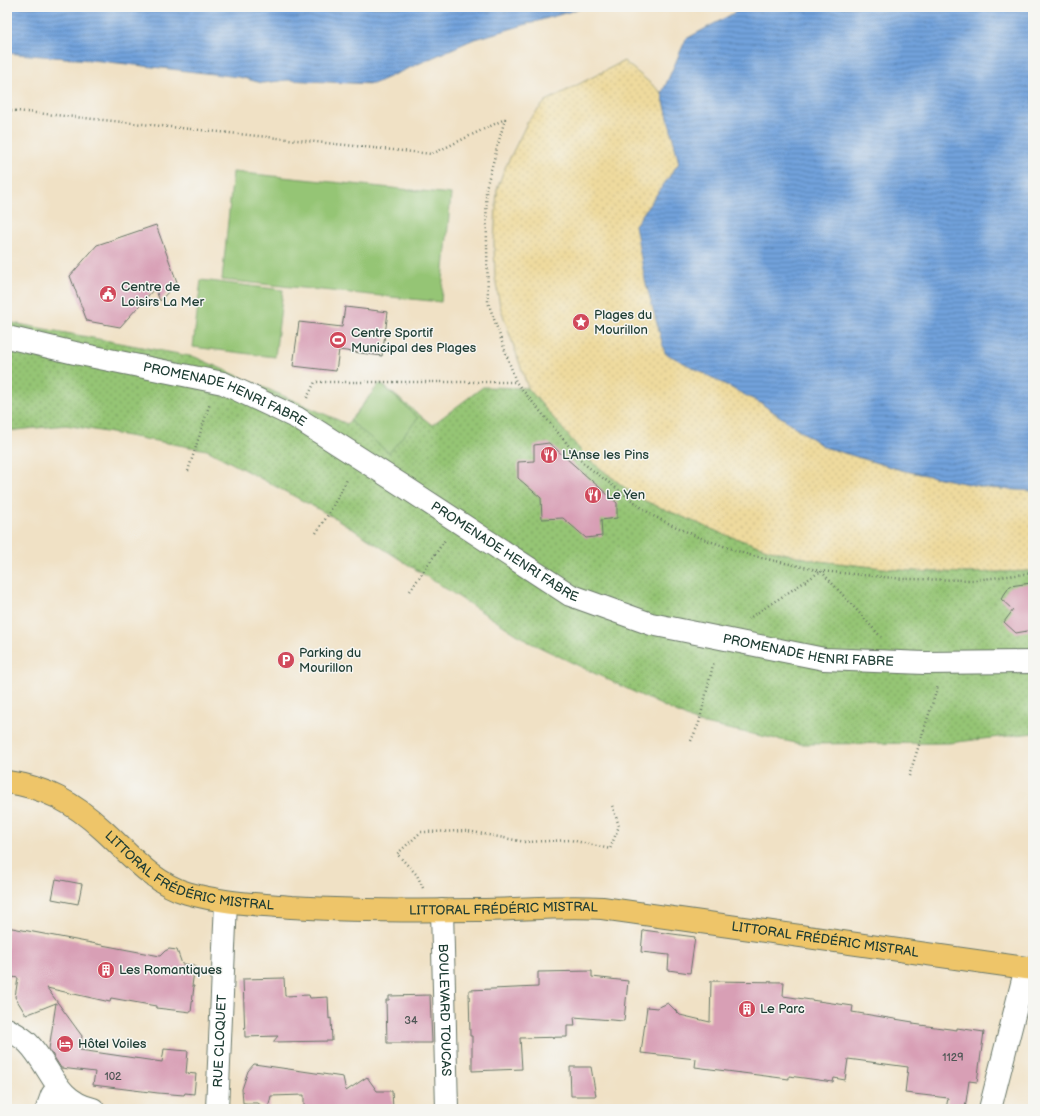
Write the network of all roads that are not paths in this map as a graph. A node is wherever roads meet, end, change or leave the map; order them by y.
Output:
1 (7, 337) edge
2 (1033, 662) edge
3 (7, 782) edge
4 (226, 902) junction
5 (442, 910) junction
6 (1029, 968) edge
7 (7, 1029) edge
8 (58, 1087) junction
9 (47, 1109) edge
10 (93, 1109) edge
11 (217, 1109) edge
12 (447, 1109) edge
13 (990, 1109) edge

1 - 2 street, PROMENADE HENRI FABRE
3 - 4 main road, LITTORAL FRÉDÉRIC MISTRAL
4 - 5 main road, LITTORAL FRÉDÉRIC MISTRAL
4 - 11 street, RUE CLOQUET
5 - 6 main road, LITTORAL FRÉDÉRIC MISTRAL
5 - 12 street, BOULEVARD TOUCAS
6 - 13 street
7 - 8 street
8 - 9 street
8 - 10 street

